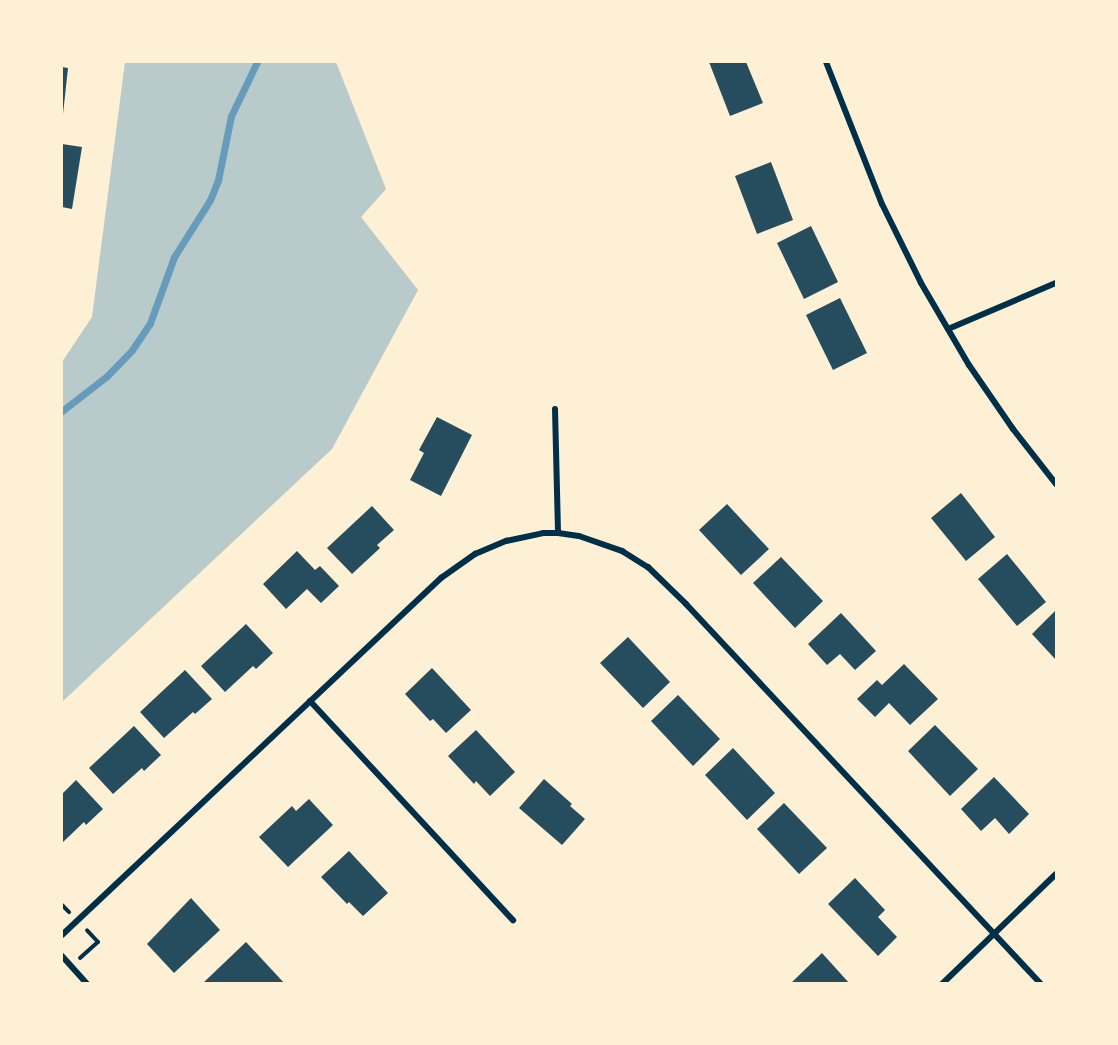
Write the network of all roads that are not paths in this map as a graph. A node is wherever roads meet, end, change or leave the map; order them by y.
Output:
1 (826, 62) edge
2 (1056, 283) edge
3 (948, 329) junction
4 (555, 409) dead end
5 (1056, 484) edge
6 (558, 533) junction
7 (310, 701) junction
8 (1056, 874) edge
9 (513, 920) dead end
10 (994, 934) junction
11 (62, 935) edge
12 (62, 956) edge
13 (87, 984) edge
14 (942, 984) edge
15 (1041, 984) edge

1 - 3 street
2 - 3 street
3 - 5 street
4 - 6 street
6 - 7 street
6 - 10 street
7 - 9 street
7 - 11 street
8 - 10 street
10 - 14 street
10 - 15 street
12 - 13 street

